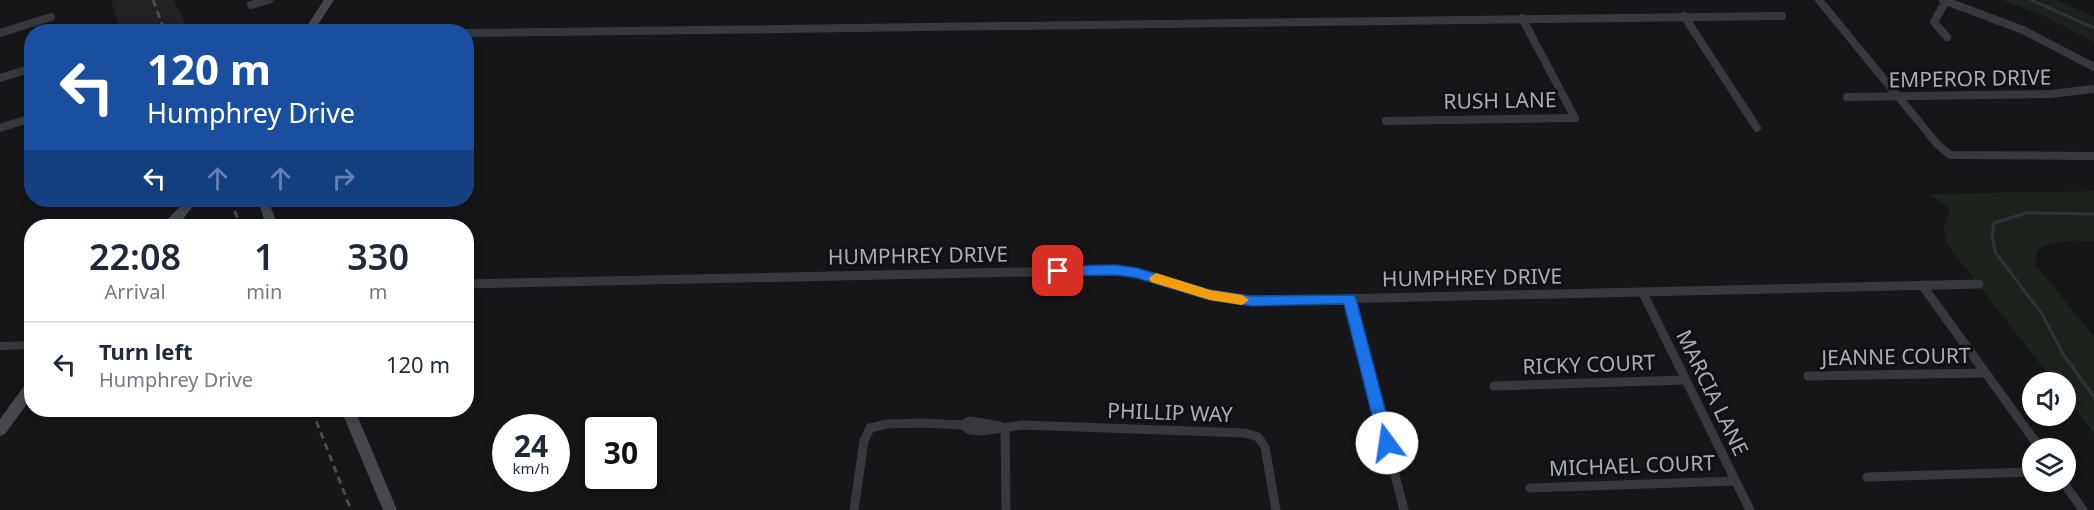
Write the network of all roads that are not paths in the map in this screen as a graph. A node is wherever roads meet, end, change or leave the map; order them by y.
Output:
1 (269, 0) edge
2 (329, 0) edge
3 (1819, 0) edge
4 (1944, 1) edge
5 (250, 5) dead end
6 (1683, 16) junction
7 (1782, 16) dead end
8 (51, 17) dead end
9 (1522, 18) junction
10 (29, 24) edge
11 (313, 24) edge
12 (24, 25) edge
13 (0, 33) edge
14 (474, 33) edge
15 (1947, 37) dead end
16 (2094, 67) edge
17 (24, 70) edge
18 (0, 78) edge
19 (2094, 89) edge
20 (1898, 96) junction
21 (1847, 97) dead end
22 (24, 120) edge
23 (1386, 121) dead end
24 (0, 128) edge
25 (1756, 128) dead end
26 (2094, 156) edge
27 (176, 207) edge
28 (186, 207) edge
29 (166, 219) edge
30 (177, 219) edge
31 (474, 284) edge
32 (1979, 284) dead end
33 (1922, 285) junction
34 (1643, 293) junction
35 (1350, 299) junction
36 (24, 345) edge
37 (0, 346) edge
38 (1985, 373) junction
39 (1808, 376) dead end
40 (1685, 380) junction
41 (1494, 386) dead end
42 (24, 397) edge
43 (351, 417) edge
44 (1005, 428) junction
45 (0, 430) edge
46 (2033, 438) edge
47 (2022, 472) edge
48 (1867, 477) dead end
49 (1735, 481) junction
50 (1530, 488) dead end
51 (2070, 492) edge
52 (390, 510) edge
53 (854, 510) edge
54 (1006, 510) edge
55 (1275, 510) edge
56 (1404, 510) edge
57 (1750, 510) edge
58 (2083, 510) edge

1 - 5 street
2 - 11 main road
3 - 20 street
4 - 15 street
4 - 16 street
6 - 7 street
6 - 9 street
6 - 25 street
8 - 10 street
9 - 14 street
9 - 23 street, RUSH LANE
12 - 13 street
17 - 18 street
19 - 20 street, EMPEROR DRIVE
20 - 21 street, EMPEROR DRIVE
20 - 26 street
22 - 24 street
27 - 29 main road
28 - 30 main road
31 - 35 street, HUMPHREY DRIVE
32 - 33 street, HUMPHREY DRIVE
33 - 34 street, HUMPHREY DRIVE
33 - 38 street
34 - 35 street, HUMPHREY DRIVE
34 - 40 street, MARCIA LANE
35 - 56 street
36 - 37 street
38 - 39 street, JEANNE COURT
38 - 46 street
40 - 41 street, RICKY COURT
40 - 49 street, MARCIA LANE
42 - 45 main road
43 - 52 main road
44 - 53 street, PHILLIP WAY
44 - 54 street
44 - 55 street, PHILLIP WAY
47 - 48 street
49 - 50 street, MICHAEL COURT
49 - 57 street, MARCIA LANE
51 - 58 street

